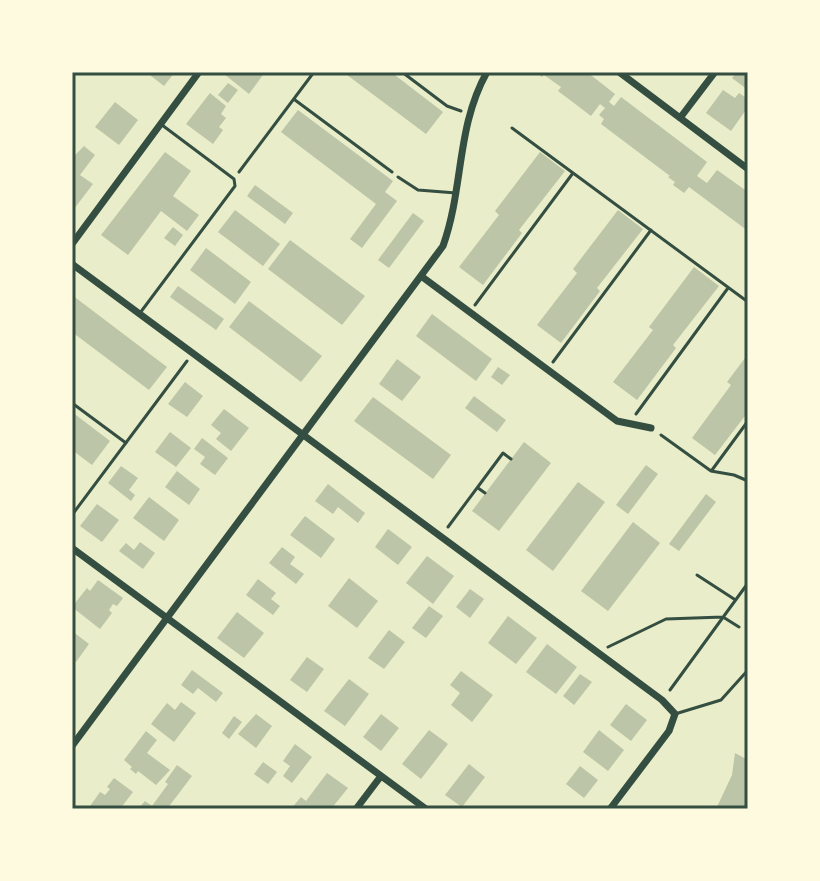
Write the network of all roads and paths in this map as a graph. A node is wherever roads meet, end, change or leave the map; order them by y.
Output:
1 (199, 72) edge
2 (314, 72) edge
3 (402, 72) edge
4 (487, 72) edge
5 (619, 72) edge
6 (715, 72) edge
7 (294, 99) junction
8 (468, 113) junction
9 (680, 118) junction
10 (161, 124) junction
11 (512, 128) dead end
12 (748, 169) edge
13 (573, 173) junction
14 (398, 177) joint
15 (234, 179) junction
16 (456, 193) junction
17 (651, 230) junction
18 (72, 244) edge
19 (72, 264) edge
20 (421, 276) junction
21 (728, 288) junction
22 (748, 302) edge
23 (470, 312) junction
24 (140, 313) junction
25 (193, 353) junction
26 (548, 370) junction
27 (72, 403) edge
28 (748, 421) edge
29 (629, 423) junction
30 (651, 428) joint
31 (303, 435) junction
32 (126, 443) junction
33 (511, 459) dead end
34 (711, 471) junction
35 (748, 481) edge
36 (478, 488) junction
37 (485, 493) dead end
38 (72, 515) edge
39 (441, 536) junction
40 (72, 548) edge
41 (697, 575) dead end
42 (748, 583) edge
43 (736, 600) junction
44 (723, 617) junction
45 (167, 618) junction
46 (739, 627) dead end
47 (598, 652) junction
48 (748, 670) edge
49 (662, 700) junction
50 (675, 714) junction
51 (72, 746) edge
52 (381, 776) junction
53 (356, 809) edge
54 (426, 809) edge
55 (610, 809) edge

1 - 10 street
2 - 7 path
3 - 8 path
4 - 8 street
5 - 9 street
6 - 9 street
7 - 14 path
7 - 15 path
8 - 16 street
9 - 12 street
10 - 15 lane
10 - 18 street
11 - 13 path
13 - 17 path
13 - 23 path
14 - 16 lane
15 - 24 lane
16 - 20 street
17 - 21 path
17 - 26 path
19 - 24 street
20 - 23 street
20 - 31 street
21 - 22 path
21 - 29 path
23 - 26 street
24 - 25 street
25 - 31 street
25 - 32 path
26 - 29 street
27 - 32 path
28 - 34 path
29 - 30 street
30 - 34 path
31 - 39 street
31 - 45 street
32 - 38 path
33 - 36 path
34 - 35 path
36 - 37 path
36 - 39 path
39 - 47 street
40 - 45 street
41 - 43 path
42 - 43 path
43 - 44 path
44 - 46 path
44 - 47 path
44 - 49 path
45 - 51 street
45 - 52 street
47 - 49 street
48 - 50 lane
49 - 50 street
50 - 55 street
52 - 53 street
52 - 54 street

